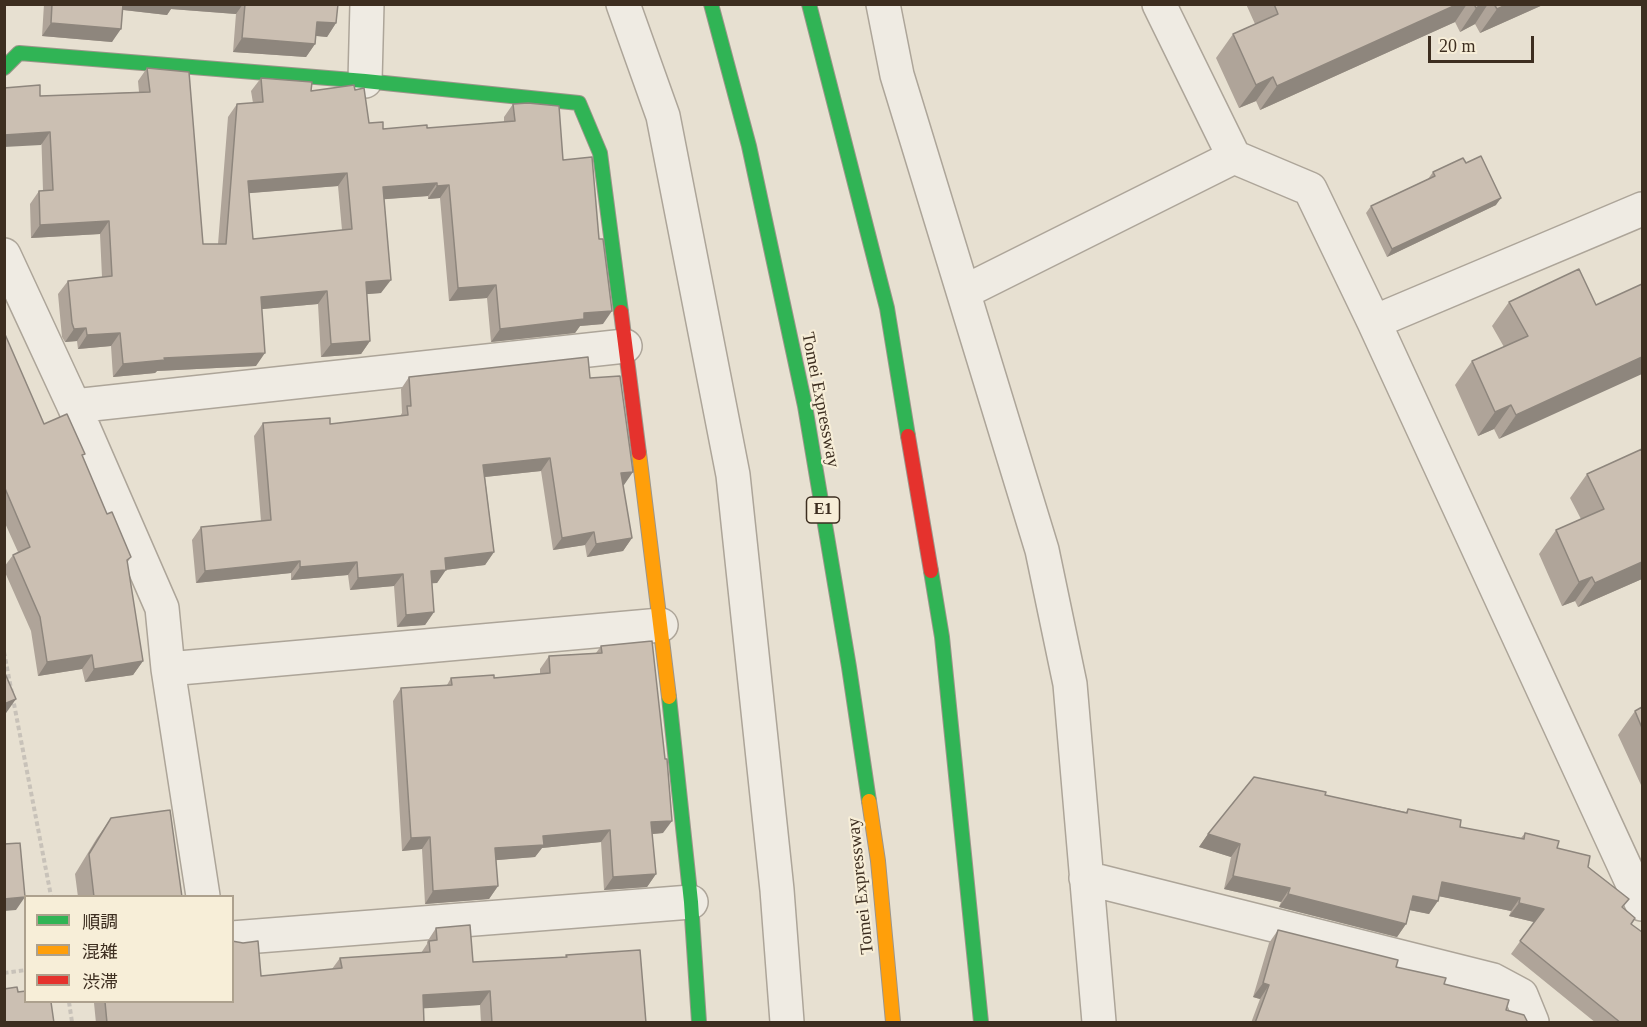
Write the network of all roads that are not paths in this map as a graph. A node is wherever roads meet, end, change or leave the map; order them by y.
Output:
1 (367, 4) edge
2 (623, 4) edge
3 (711, 4) edge
4 (809, 4) edge
5 (883, 4) edge
6 (1159, 4) edge
7 (4, 68) edge
8 (365, 81) junction
9 (1234, 157) junction
10 (1642, 209) edge
11 (4, 255) edge
12 (964, 292) junction
13 (1374, 322) junction
14 (625, 346) junction
15 (74, 406) junction
16 (661, 625) junction
17 (168, 669) junction
18 (1086, 878) junction
19 (202, 895) edge
20 (691, 902) junction
21 (1642, 904) edge
22 (234, 938) edge
23 (699, 1023) edge
24 (787, 1023) edge
25 (893, 1023) edge
26 (981, 1023) edge
27 (1099, 1023) edge
28 (1532, 1023) edge

1 - 8 street
2 - 24 street
3 - 25 main road, Tomei Expressway / E1
4 - 26 main road
5 - 12 street
6 - 9 street
7 - 8 main road
8 - 14 main road
9 - 12 street
9 - 13 street
10 - 13 street
11 - 15 street
12 - 18 street
13 - 21 street
14 - 15 street
14 - 16 main road
15 - 17 street
16 - 17 street
16 - 20 main road
17 - 19 street
18 - 27 street
18 - 28 street
20 - 22 street
20 - 23 main road

